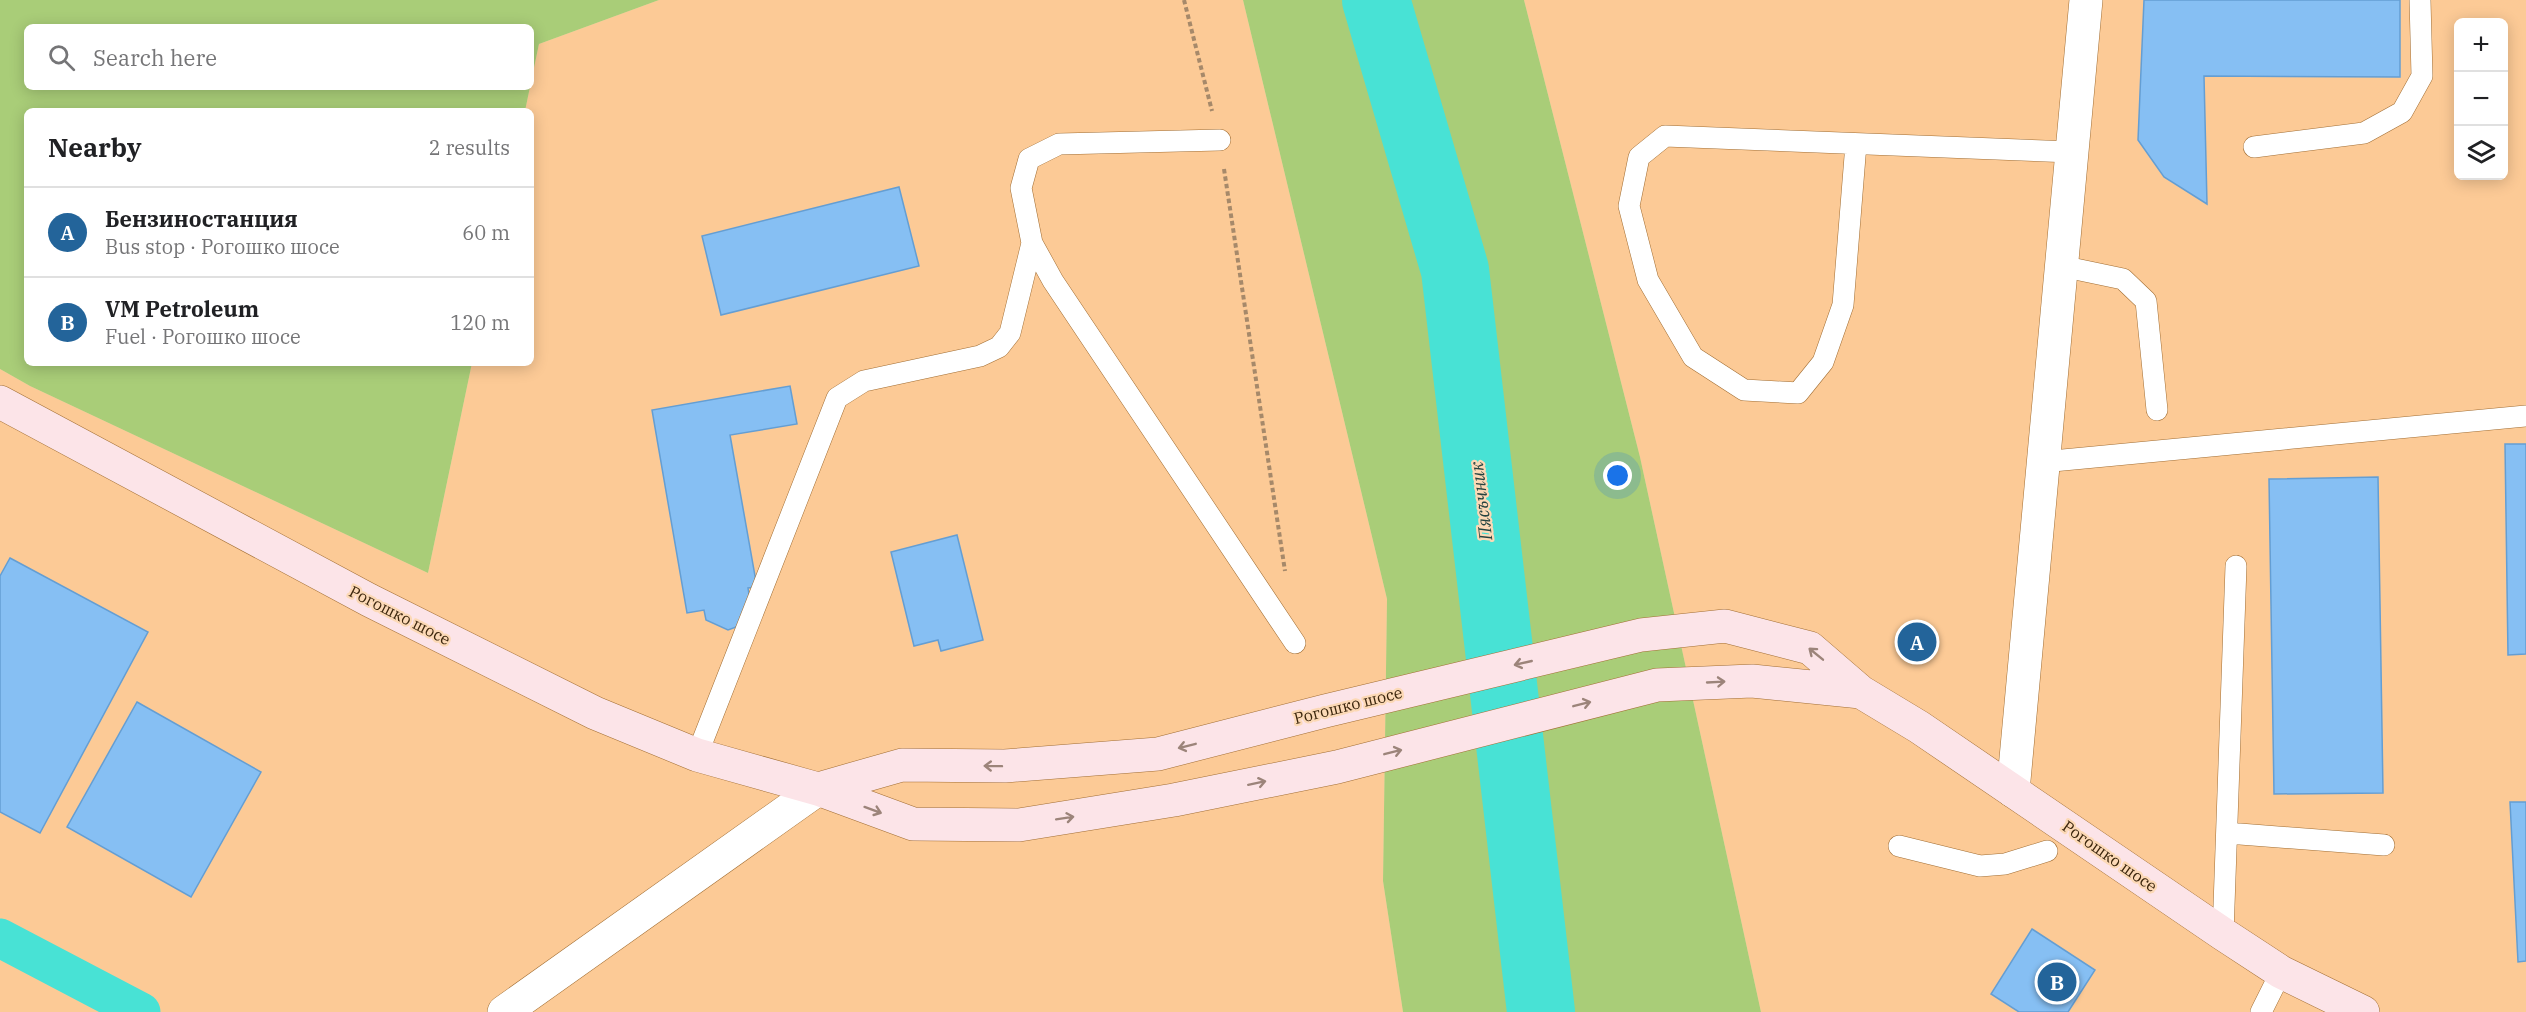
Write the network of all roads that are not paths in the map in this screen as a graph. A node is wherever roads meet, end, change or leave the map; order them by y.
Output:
1 (2086, 0) edge
2 (2420, 0) edge
3 (1220, 140) road end
4 (1856, 144) junction
5 (2254, 147) dead end
6 (2072, 152) junction
7 (1032, 243) junction
8 (2061, 266) junction
9 (0, 402) edge
10 (2157, 410) dead end
11 (2526, 416) edge
12 (2042, 462) junction
13 (2236, 566) dead end
14 (1295, 643) dead end
15 (1861, 692) junction
16 (697, 755) junction
17 (818, 789) junction
18 (2013, 790) junction
19 (2227, 833) junction
20 (2384, 845) dead end
21 (1899, 846) dead end
22 (2048, 851) dead end
23 (2223, 934) junction
24 (2280, 972) junction
25 (504, 1012) edge
26 (2261, 1012) edge
27 (2363, 1012) edge

1 - 6 street
2 - 5 lane
3 - 7 lane
4 - 4 lane
4 - 6 lane
6 - 8 street
7 - 14 lane
7 - 16 lane
8 - 10 lane
8 - 12 street
9 - 16 main road, Рогошко шосе
11 - 12 lane
12 - 18 street
13 - 19 lane
17 -> 15 main road, Рогошко шосе
15 -> 17 main road, Рогошко шосе
15 - 18 main road, Рогошко шосе
16 - 17 main road, Рогошко шосе
17 - 25 street
18 - 23 main road, Рогошко шосе
19 - 20 lane
19 - 23 lane
21 - 22 lane
23 - 24 main road, Рогошко шосе
24 - 26 lane
24 - 27 main road, Рогошко шосе

